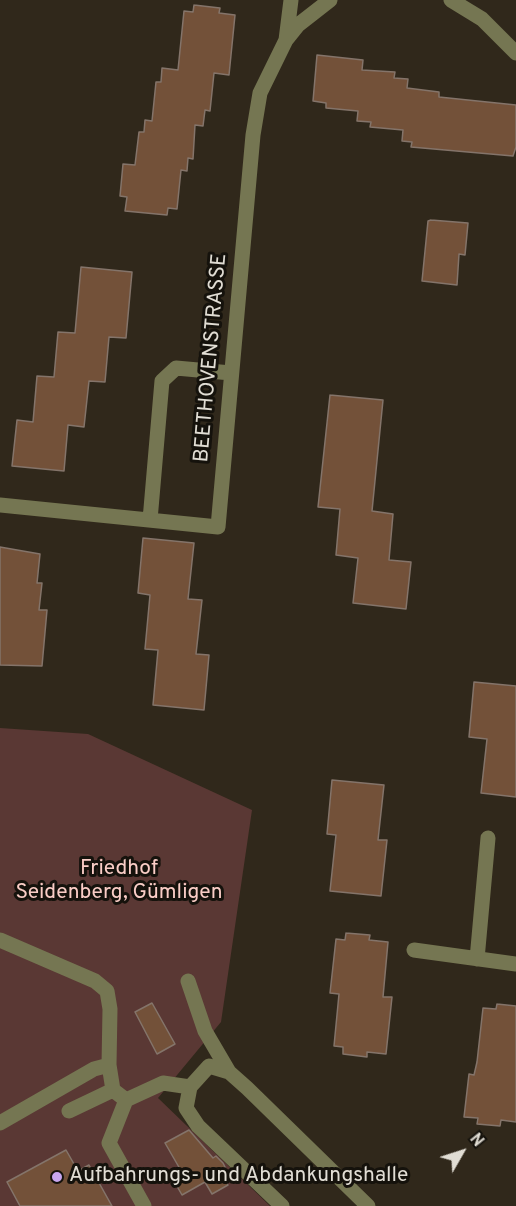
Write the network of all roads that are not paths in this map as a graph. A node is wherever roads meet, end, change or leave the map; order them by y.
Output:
1 (291, 0) edge
2 (330, 0) edge
3 (451, 0) edge
4 (286, 40) junction
5 (516, 53) edge
6 (231, 373) junction
7 (0, 505) edge
8 (150, 520) junction
9 (488, 838) dead end
10 (0, 940) edge
11 (414, 950) dead end
12 (477, 958) junction
13 (516, 964) edge
14 (188, 981) dead end
15 (109, 1065) junction
16 (229, 1072) junction
17 (190, 1087) junction
18 (113, 1090) junction
19 (126, 1100) junction
20 (69, 1111) dead end
21 (0, 1123) edge
22 (144, 1206) edge
23 (282, 1206) edge
24 (368, 1206) edge

1 - 4 street
2 - 4 street, BEETHOVENSTRASSE
3 - 5 street
4 - 6 street, BEETHOVENSTRASSE
6 - 8 street
6 - 8 street, BEETHOVENSTRASSE
7 - 8 street, BEETHOVENSTRASSE
9 - 12 street
10 - 15 street
11 - 12 street
12 - 13 street
14 - 16 street
15 - 18 street
15 - 21 street
16 - 17 street
16 - 24 street
17 - 19 street
17 - 23 street
18 - 19 street
18 - 20 street
19 - 22 street

